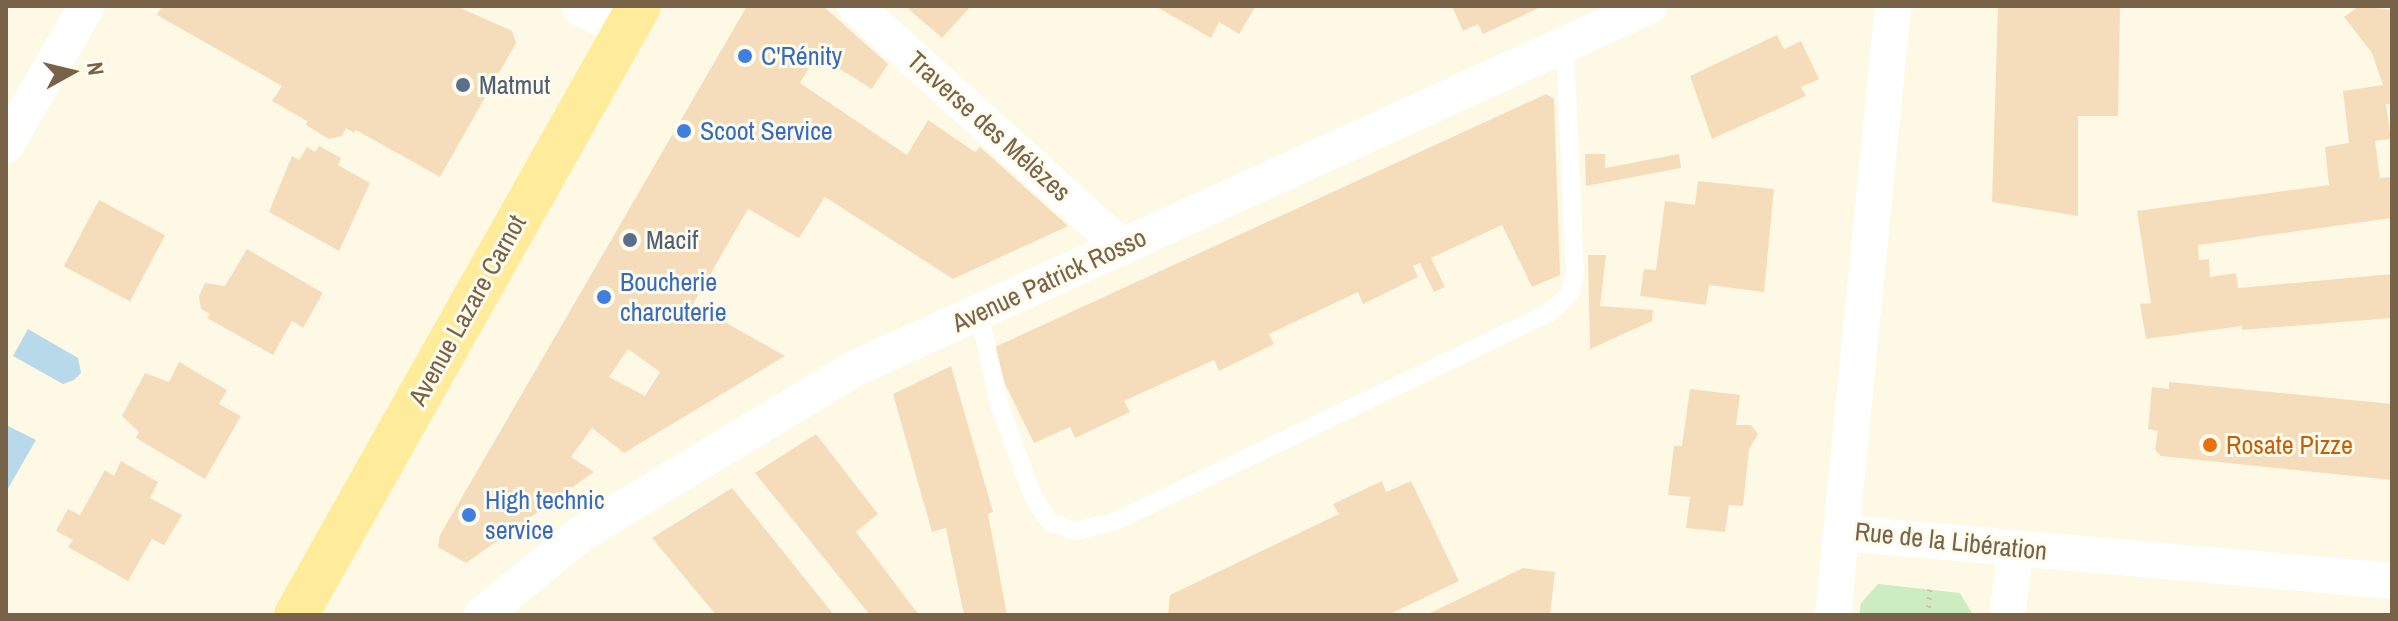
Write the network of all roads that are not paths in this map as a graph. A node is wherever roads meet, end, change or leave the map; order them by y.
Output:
1 (87, 6) edge
2 (584, 6) edge
3 (855, 6) edge
4 (1649, 6) edge
5 (1893, 6) edge
6 (634, 16) edge
7 (1565, 44) junction
8 (6, 145) edge
9 (1122, 247) junction
10 (979, 312) junction
11 (1843, 533) junction
12 (2016, 549) junction
13 (2392, 581) edge
14 (296, 615) edge
15 (482, 615) edge
16 (1833, 615) edge
17 (2007, 615) edge

1 - 8 street
2 - 6 street
3 - 9 street, Traverse des Mélèzes
4 - 7 street, Avenue Patrick Rosso
5 - 11 street, Rue de la Libération
6 - 14 main road, Avenue Lazare Carnot
7 - 9 street, Avenue Patrick Rosso
7 - 10 lane
9 - 10 street, Avenue Patrick Rosso
10 - 15 street, Avenue Patrick Rosso
11 - 12 street, Rue de la Libération
11 - 16 street
12 - 13 street, Rue de la Libération
12 - 17 street

